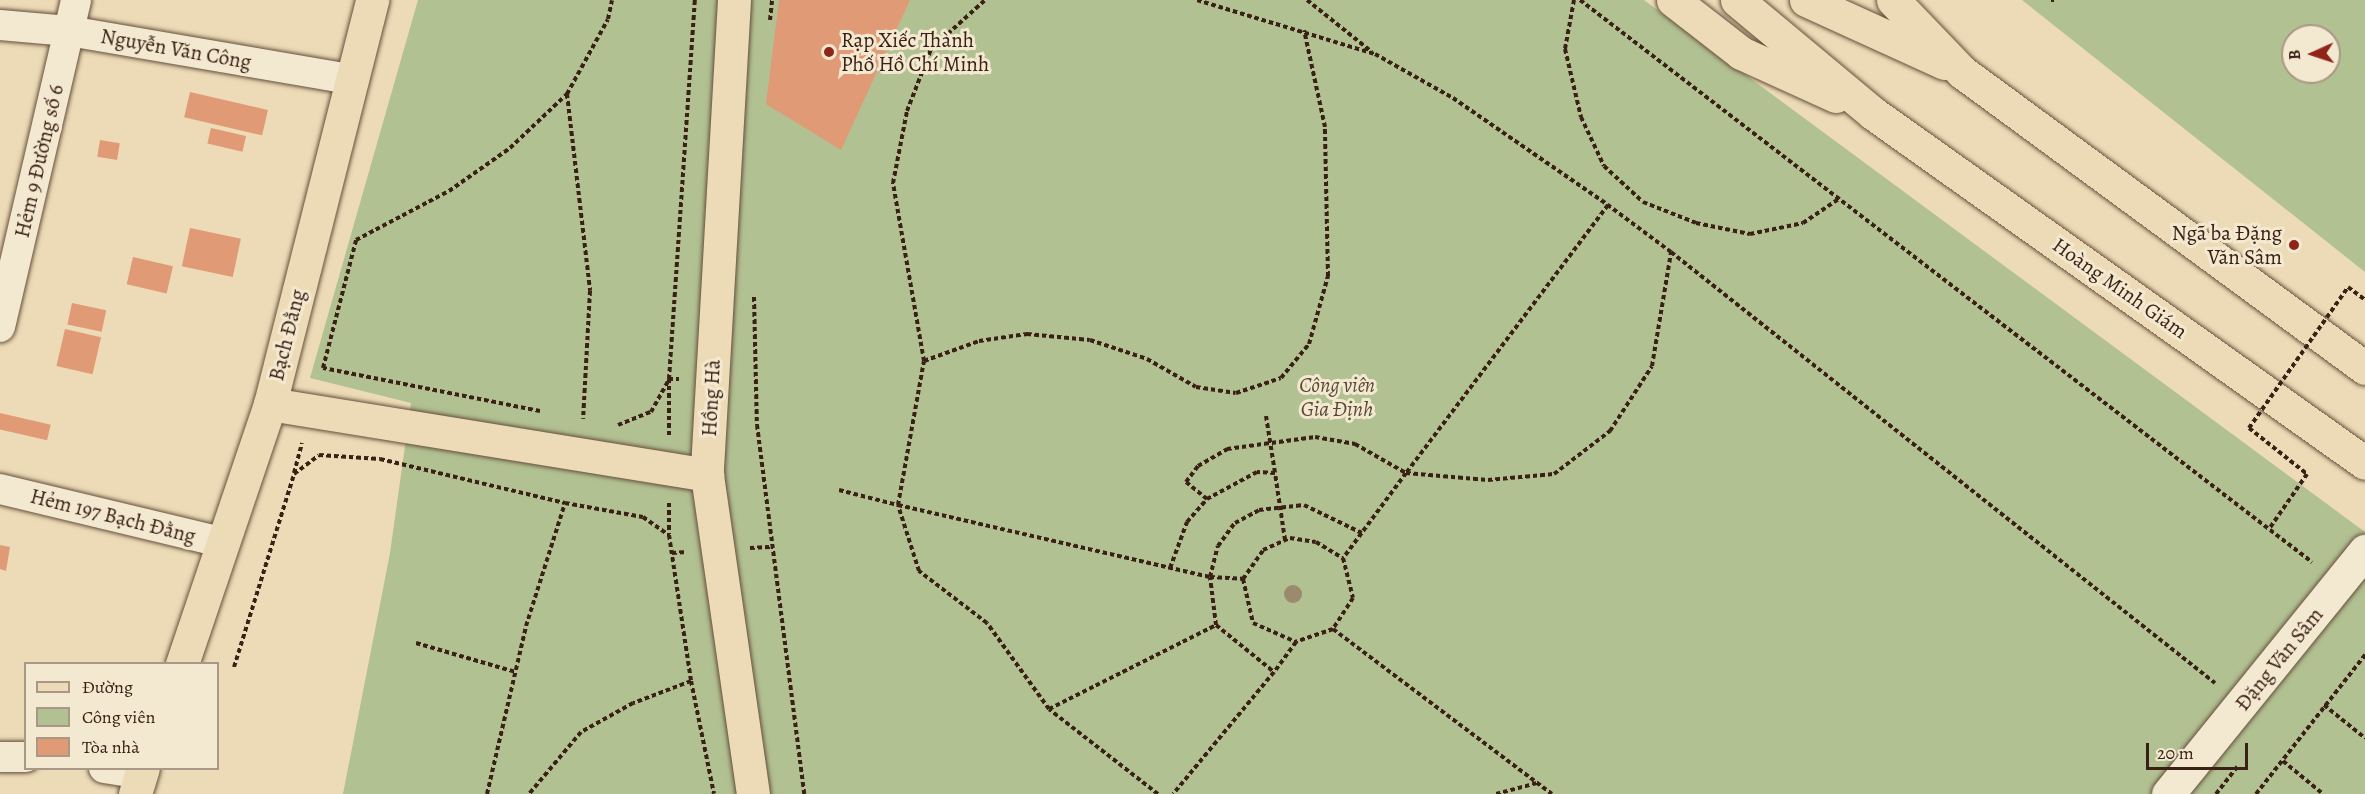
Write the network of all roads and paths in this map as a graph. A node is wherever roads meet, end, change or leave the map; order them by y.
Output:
1 (76, 0) edge
2 (372, 0) edge
3 (612, 0) edge
4 (695, 0) edge
5 (734, 0) edge
6 (772, 0) edge
7 (985, 0) edge
8 (1197, 0) edge
9 (1307, 0) edge
10 (1574, 0) edge
11 (1580, 0) edge
12 (1673, 0) edge
13 (1737, 0) edge
14 (1806, 0) edge
15 (1893, 0) edge
16 (0, 25) edge
17 (1304, 30) junction
18 (69, 31) junction
19 (768, 31) dead end
20 (1375, 54) junction
21 (1962, 72) junction
22 (351, 79) junction
23 (567, 94) junction
24 (1874, 114) junction
25 (1840, 198) junction
26 (1608, 205) junction
27 (1671, 252) junction
28 (754, 293) dead end
29 (2365, 300) edge
30 (0, 327) edge
31 (924, 361) junction
32 (2365, 368) edge
33 (270, 404) junction
34 (546, 412) dead end
35 (1266, 416) dead end
36 (576, 418) dead end
37 (585, 419) junction
38 (596, 421) dead end
39 (607, 423) dead end
40 (1269, 439) junction
41 (2365, 463) edge
42 (1275, 473) junction
43 (1406, 473) junction
44 (706, 475) junction
45 (0, 489) edge
46 (839, 490) dead end
47 (1208, 499) junction
48 (565, 503) junction
49 (898, 505) junction
50 (1278, 507) junction
51 (2269, 529) junction
52 (1362, 533) junction
53 (1285, 540) junction
54 (225, 543) junction
55 (2365, 551) edge
56 (1343, 558) junction
57 (1170, 568) junction
58 (2321, 569) dead end
59 (1210, 577) junction
60 (1243, 579) junction
61 (1216, 625) junction
62 (1333, 629) junction
63 (1296, 642) junction
64 (416, 643) dead end
65 (2365, 655) edge
66 (182, 662) edge
67 (2360, 662) junction
68 (2365, 666) edge
69 (234, 667) dead end
70 (516, 672) junction
71 (1274, 672) junction
72 (691, 681) junction
73 (2220, 687) dead end
74 (2324, 705) junction
75 (1049, 709) junction
76 (2365, 738) edge
77 (0, 757) edge
78 (24, 758) edge
79 (2283, 761) junction
80 (111, 770) edge
81 (140, 779) edge
82 (1537, 782) junction
83 (487, 794) edge
84 (529, 794) edge
85 (714, 794) edge
86 (753, 794) edge
87 (804, 794) edge
88 (1158, 794) edge
89 (1173, 794) edge
90 (1496, 794) edge
91 (1552, 794) edge
92 (2168, 794) edge
93 (2256, 794) edge
94 (2323, 794) edge

1 - 18 street, Hẻm 9 Đường số 6
2 - 22 main road, Bạch Đằng
3 - 23 path
4 - 39 path
5 - 44 main road, Hồng Hà
6 - 19 path
7 - 31 path
8 - 17 path
9 - 20 path
10 - 25 path
11 - 25 path
12 - 24 main road, Hoàng Minh Giám
13 - 24 main road, Hoàng Minh Giám
14 - 21 main road
15 - 21 main road
16 - 18 street, Nguyễn Văn Công
17 - 20 path
17 - 31 path
18 - 22 street, Nguyễn Văn Công
18 - 30 street, Hẻm 9 Đường số 6
20 - 26 path
21 - 32 main road
22 - 33 main road, Bạch Đằng
23 - 34 path
23 - 37 path
24 - 41 main road, Hoàng Minh Giám
25 - 51 path
26 - 27 path
26 - 43 path
27 - 43 path
27 - 73 path
28 - 87 path
29 - 51 path, bridge
31 - 49 path
33 - 44 main road
33 - 54 main road, Bạch Đằng
35 - 40 path
36 - 37 path
37 - 38 path
40 - 42 path
40 - 43 path
40 - 47 path
42 - 47 path
42 - 50 path
43 - 52 path
44 - 86 main road, Hồng Hà
45 - 54 street, Hẻm 197 Bạch Đằng
46 - 49 path
47 - 57 path
48 - 69 path
48 - 70 path
48 - 72 path
49 - 57 path
49 - 75 path
50 - 52 path
50 - 53 path
50 - 59 path
51 - 58 path
52 - 56 path
53 - 56 path
53 - 60 path
54 - 66 main road, Bạch Đằng
55 - 92 street, Đặng Văn Sâm
56 - 62 path
57 - 59 path
59 - 60 path
59 - 61 path
60 - 63 path
61 - 71 path
61 - 75 path
62 - 63 path
62 - 82 path
63 - 71 path
64 - 70 path
65 - 67 path
67 - 68 path
67 - 74 path
70 - 83 path
71 - 89 path
72 - 84 path
72 - 85 path
74 - 76 path
74 - 79 path
75 - 88 path
77 - 78 street
79 - 93 path
79 - 94 path
80 - 81 street
82 - 90 path
82 - 91 path

